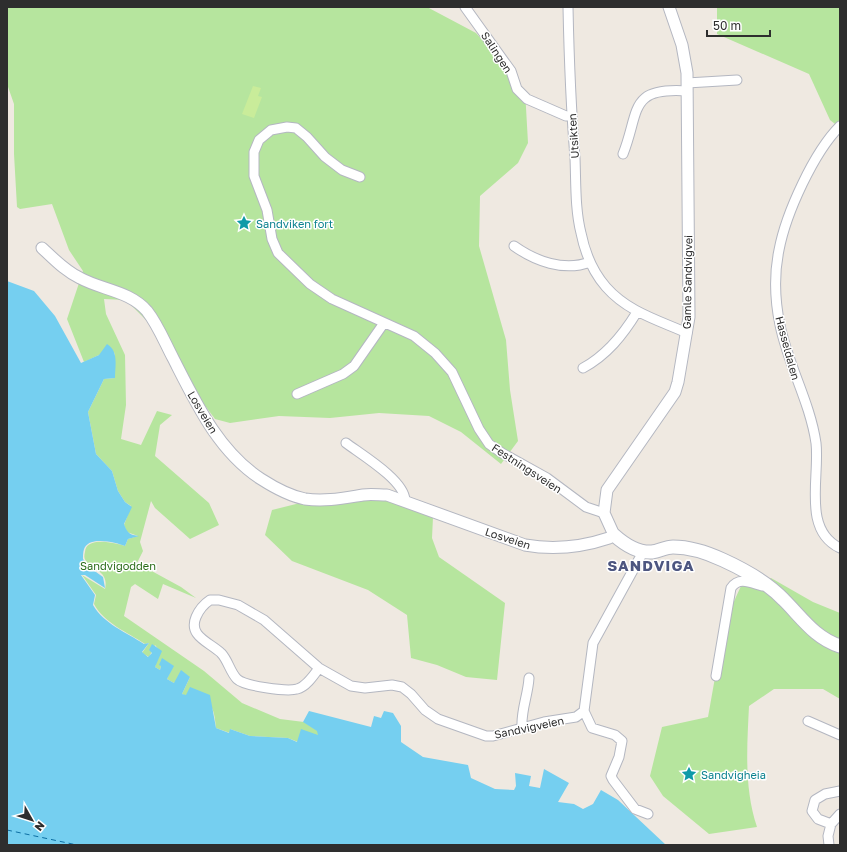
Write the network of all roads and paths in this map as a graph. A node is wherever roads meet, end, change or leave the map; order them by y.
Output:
1 (465, 7) edge
2 (568, 7) edge
3 (669, 7) edge
4 (737, 80) dead end
5 (687, 87) junction
6 (571, 116) junction
7 (840, 126) edge
8 (623, 154) dead end
9 (360, 177) dead end
10 (514, 246) dead end
11 (42, 248) dead end
12 (590, 262) junction
13 (637, 312) junction
14 (384, 323) junction
15 (687, 333) junction
16 (583, 368) dead end
17 (297, 394) dead end
18 (346, 442) dead end
19 (405, 500) junction
20 (604, 513) junction
21 (614, 535) junction
22 (840, 550) edge
23 (643, 552) junction
24 (766, 585) junction
25 (840, 646) edge
26 (319, 668) junction
27 (716, 676) dead end
28 (529, 678) dead end
29 (584, 711) junction
30 (808, 721) dead end
31 (522, 727) junction
32 (840, 735) edge
33 (840, 791) edge
34 (648, 814) dead end
35 (840, 814) edge
36 (831, 824) junction
37 (829, 845) edge

1 - 6 street, Salingen
2 - 6 street, Utsikten
3 - 5 street, Gamle Sandvigvei
4 - 5 street
5 - 8 street
5 - 15 street, Gamle Sandvigvei
6 - 12 street, Utsikten
7 - 22 street, Hasseldalen
9 - 14 street, Festningsveien
10 - 12 street
11 - 19 street, Losveien
12 - 13 street, Utsikten
13 - 15 street, Utsikten
13 - 16 street
14 - 17 street
14 - 20 street, Festningsveien
15 - 20 street, Gamle Sandvigvei
18 - 19 street
19 - 21 street, Losveien
20 - 21 street
21 - 23 main road
23 - 24 main road
23 - 29 street
24 - 25 main road
24 - 27 street
26 - 26 street, Sandvigveien
26 - 31 street, Sandvigveien
28 - 31 street
29 - 31 street, Sandvigveien
29 - 34 street
30 - 32 street
33 - 36 street
35 - 36 street
36 - 37 street

